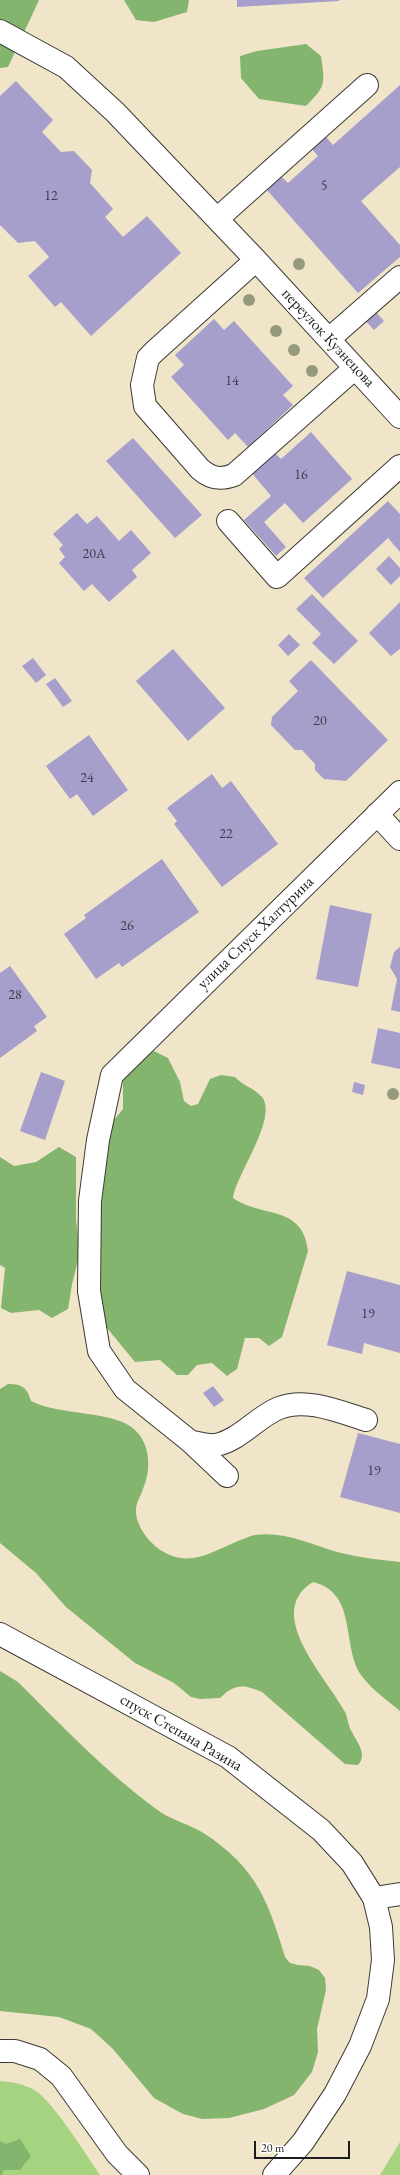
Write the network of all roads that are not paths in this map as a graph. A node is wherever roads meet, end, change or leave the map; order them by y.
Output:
1 (0, 31) edge
2 (367, 85) dead end
3 (217, 219) junction
4 (256, 260) junction
5 (400, 277) edge
6 (330, 339) junction
7 (355, 368) junction
8 (400, 417) edge
9 (400, 466) edge
10 (228, 521) dead end
11 (400, 792) edge
12 (377, 814) junction
13 (400, 839) edge
14 (366, 1420) dead end
15 (191, 1442) junction
16 (227, 1476) dead end
17 (0, 1634) edge
18 (400, 1894) edge
19 (374, 1898) junction
20 (0, 2051) edge
21 (138, 2175) edge
22 (274, 2175) edge

1 - 3 main road, переулок Кузнецова
2 - 3 main road
3 - 4 main road, переулок Кузнецова
4 - 6 main road, переулок Кузнецова
4 - 7 main road
5 - 6 main road
6 - 7 main road, переулок Кузнецова
7 - 8 main road, переулок Кузнецова
9 - 10 main road
11 - 12 main road, улица Спуск Халтурина
12 - 13 main road
12 - 15 main road, улица Спуск Халтурина
14 - 15 main road
15 - 16 main road
17 - 19 main road, спуск Степана Разина
18 - 19 main road
19 - 22 main road, спуск Степана Разина
20 - 21 main road

